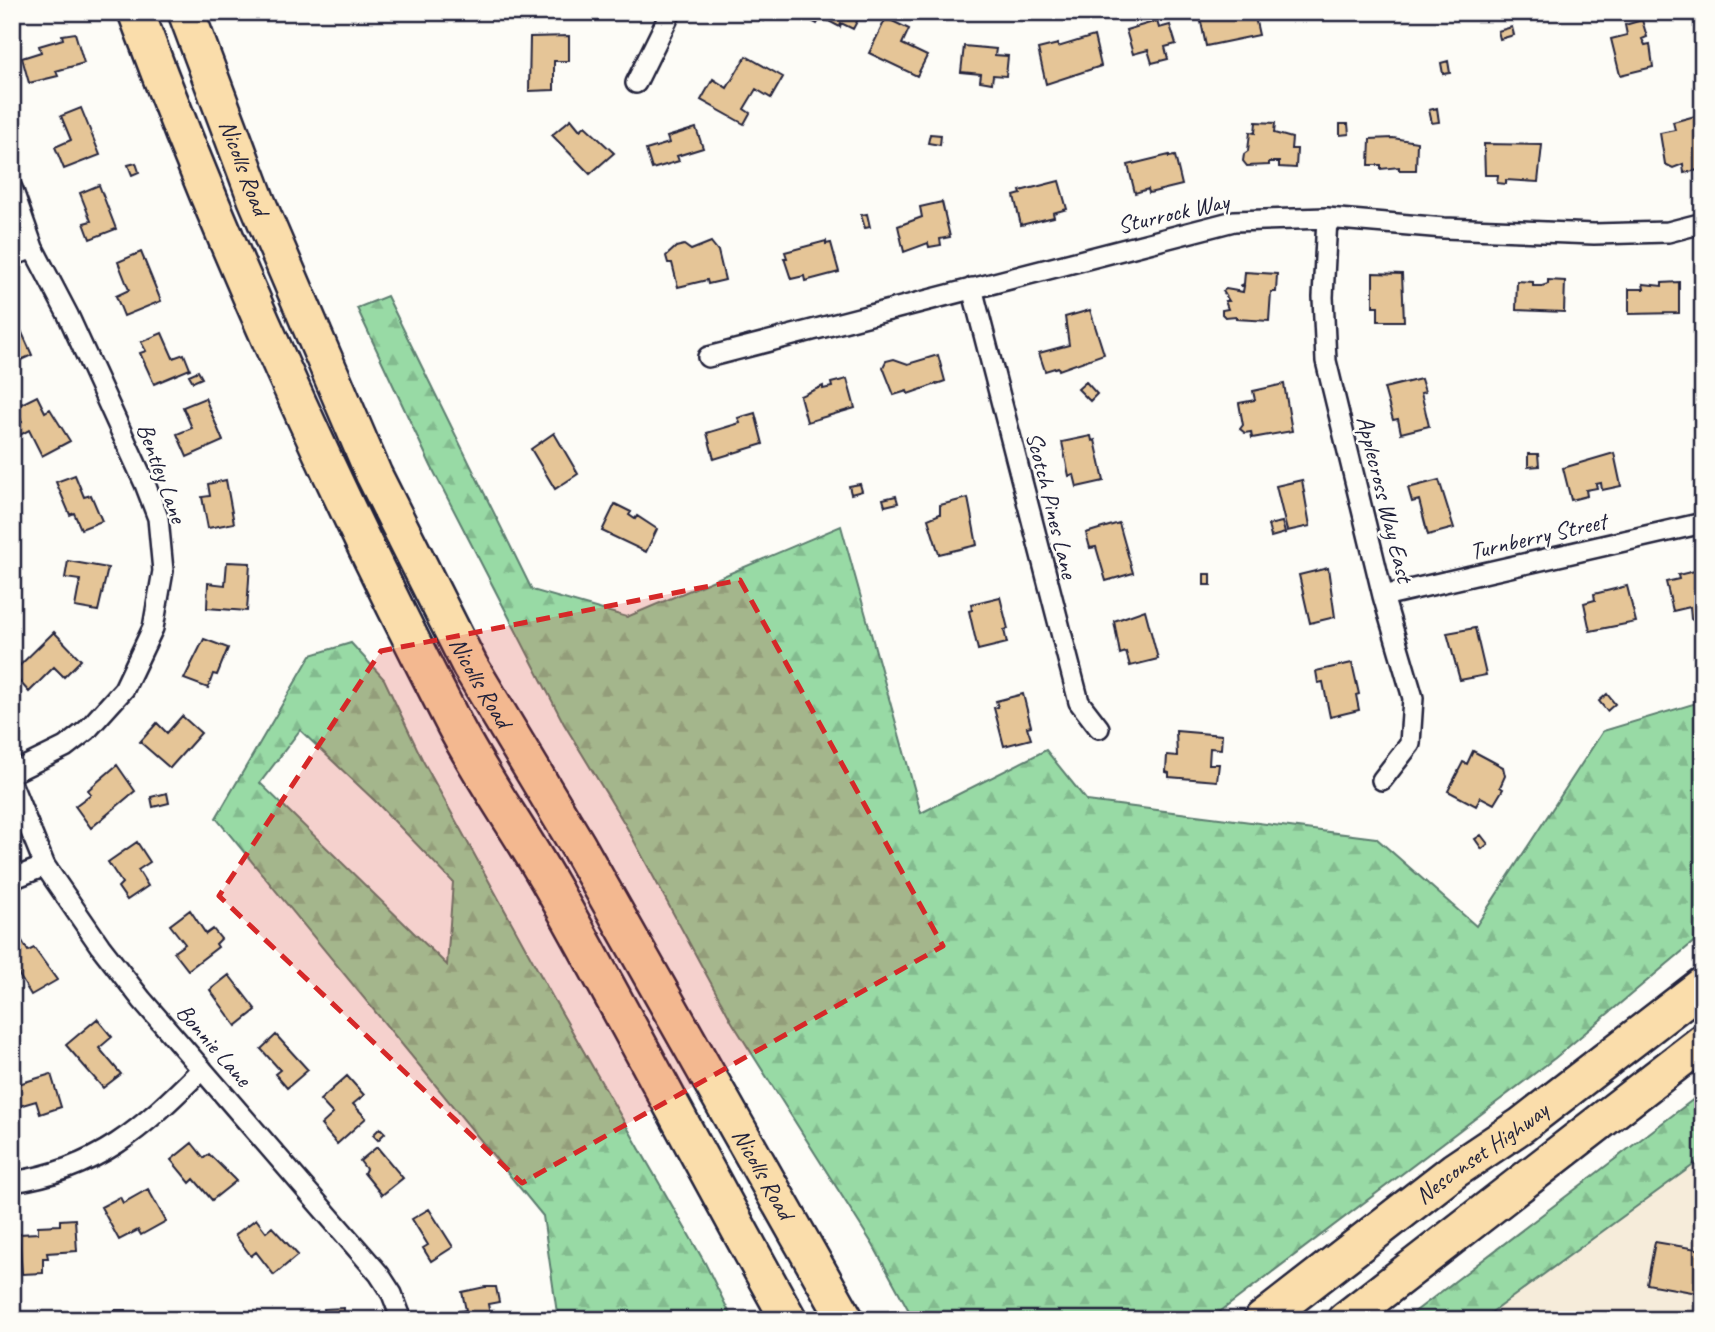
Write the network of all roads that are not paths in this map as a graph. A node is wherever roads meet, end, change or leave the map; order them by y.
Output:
1 (136, 12) edge
2 (186, 12) edge
3 (671, 12) edge
4 (636, 83) dead end
5 (12, 188) edge
6 (1327, 218) junction
7 (1703, 223) edge
8 (33, 248) junction
9 (12, 256) edge
10 (972, 288) junction
11 (708, 357) dead end
12 (1703, 523) edge
13 (1383, 596) junction
14 (1099, 728) dead end
15 (12, 773) edge
16 (1381, 780) dead end
17 (12, 785) edge
18 (45, 866) junction
19 (12, 879) edge
20 (1703, 960) edge
21 (1703, 985) edge
22 (1703, 1042) edge
23 (1703, 1057) edge
24 (202, 1069) junction
25 (1657, 1077) junction
26 (1455, 1170) junction
27 (12, 1182) edge
28 (402, 1320) edge
29 (789, 1320) edge
30 (846, 1320) edge
31 (1262, 1320) edge
32 (1345, 1320) edge

1 - 29 highway, Nicolls Road
2 - 30 highway, Nicolls Road
3 - 4 street
5 - 8 street, Bentley Lane
6 - 7 street, Sturrock Way
6 - 10 street, Sturrock Way
6 - 13 street, Applecross Way East
8 - 9 street
8 - 15 street, Bentley Lane
10 - 11 street, Sturrock Way
10 - 14 street, Scotch Pines Lane
12 - 13 street, Turnberry Street
13 - 16 street, Applecross Way East
17 - 18 street, Bonnie Lane
18 - 19 street
18 - 24 street, Bonnie Lane
20 - 26 highway
21 - 26 highway, Nesconset Highway
22 - 25 highway, Nesconset Highway
23 - 25 highway
24 - 27 street
24 - 28 street, Bonnie Lane
25 - 32 highway, Nesconset Highway
26 - 31 highway, Nesconset Highway

